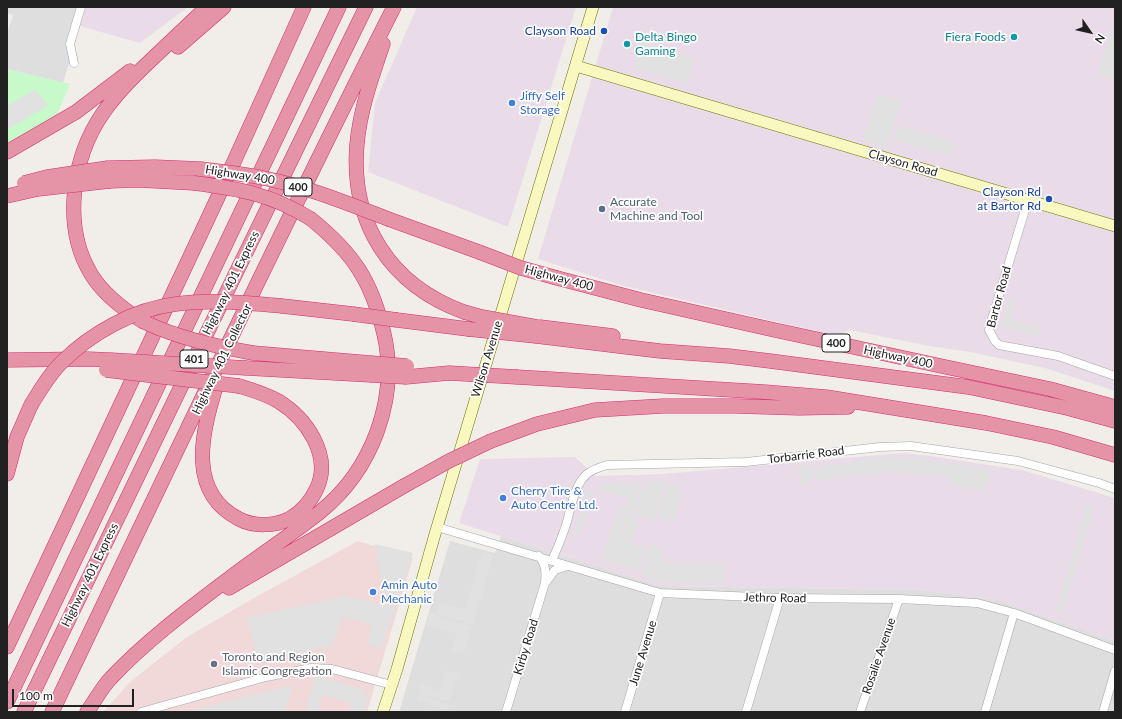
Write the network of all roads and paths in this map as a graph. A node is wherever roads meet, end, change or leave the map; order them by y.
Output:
1 (81, 7) edge
2 (224, 7) edge
3 (304, 7) edge
4 (339, 7) edge
5 (366, 7) edge
6 (395, 7) edge
7 (593, 7) edge
8 (203, 10) edge
9 (74, 63) dead end
10 (576, 66) junction
11 (7, 152) edge
12 (80, 165) junction
13 (109, 175) junction
14 (7, 188) edge
15 (7, 196) edge
16 (1028, 200) junction
17 (1115, 226) edge
18 (536, 331) junction
19 (233, 336) junction
20 (7, 360) edge
21 (109, 365) junction
22 (371, 369) junction
23 (1115, 376) edge
24 (884, 407) junction
25 (1115, 407) edge
26 (1115, 421) edge
27 (1115, 455) edge
28 (7, 474) edge
29 (1115, 489) edge
30 (437, 527) junction
31 (539, 556) junction
32 (552, 560) junction
33 (568, 566) junction
34 (545, 583) junction
35 (660, 593) junction
36 (780, 598) junction
37 (899, 599) junction
38 (1014, 613) junction
39 (183, 614) junction
40 (7, 647) edge
41 (1115, 650) edge
42 (1115, 671) edge
43 (392, 686) junction
44 (7, 702) edge
45 (24, 712) edge
46 (52, 712) edge
47 (87, 712) edge
48 (142, 712) edge
49 (383, 712) edge
50 (506, 712) edge
51 (625, 712) edge
52 (746, 712) edge
53 (860, 712) edge
54 (985, 712) edge
55 (1103, 712) edge

1 - 9 street
2 - 12 highway
3 - 40 highway
4 - 44 highway, Highway 401 Express / 401
5 - 45 highway, Highway 401 Express / 401
6 - 18 highway, bridge
6 - 19 highway, Highway 401 Collector / 401
7 - 10 main road, Wilson Avenue
8 - 11 highway
8 - 12 highway
10 - 16 main road, Clayson Road
10 - 30 main road, Wilson Avenue
12 - 22 highway, bridge
13 - 14 highway, Highway 400 / 400, bridge
13 - 15 highway, bridge
13 - 25 highway, Highway 400 / 400, bridge
13 - 39 highway, bridge
16 - 17 main road, Clayson Road
16 - 23 street, Bartor Road
18 - 26 highway
18 - 28 highway, bridge
19 - 21 highway, bridge
19 - 46 highway, Highway 401 Collector / 401
20 - 21 highway
21 - 22 highway, bridge
22 - 24 highway, bridge
24 - 27 highway
24 - 39 highway, bridge
29 - 32 street, Torbarrie Road
30 - 31 street, Jethro Road
30 - 43 main road, Wilson Avenue
31 - 32 street, Jethro Road
31 - 34 street, Kirby Road
32 - 33 street, Jethro Road
33 - 34 street, Kirby Road
33 - 35 street, Jethro Road
34 - 50 street, Kirby Road
35 - 36 street, Jethro Road
35 - 51 street, June Avenue
36 - 37 street, Jethro Road
36 - 52 street
37 - 38 street, Jethro Road
37 - 53 street, Rosalie Avenue
38 - 41 street, Jethro Road
38 - 54 street
39 - 47 highway
42 - 55 street
43 - 48 street
43 - 49 main road, Wilson Avenue

